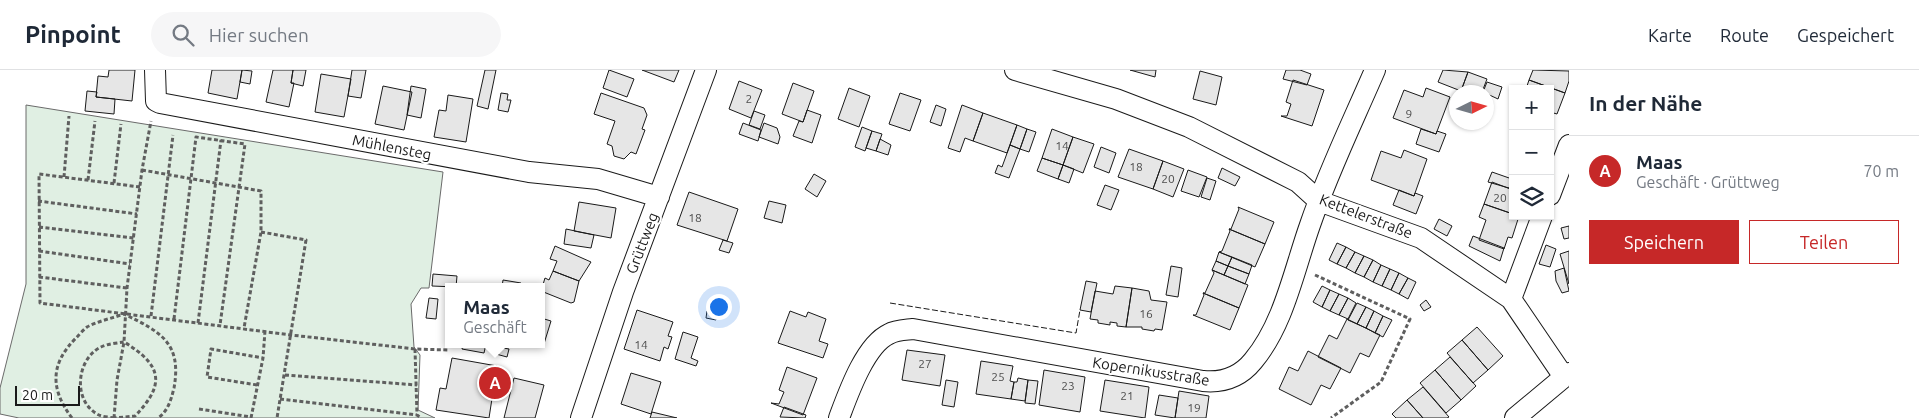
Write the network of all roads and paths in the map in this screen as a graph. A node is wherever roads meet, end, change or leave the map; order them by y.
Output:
1 (155, 70) edge
2 (706, 70) edge
3 (1016, 70) edge
4 (1375, 70) edge
5 (156, 100) junction
6 (69, 116) dead end
7 (95, 122) dead end
8 (121, 124) dead end
9 (173, 135) dead end
10 (220, 140) junction
11 (1569, 145) edge
12 (142, 170) junction
13 (167, 175) junction
14 (64, 177) junction
15 (191, 179) junction
16 (88, 180) junction
17 (114, 183) junction
18 (216, 183) junction
19 (1554, 184) edge
20 (140, 187) junction
21 (239, 187) junction
22 (659, 197) junction
23 (38, 201) junction
24 (1319, 201) junction
25 (137, 214) junction
26 (1541, 220) edge
27 (39, 227) junction
28 (261, 232) junction
29 (134, 238) junction
30 (39, 251) junction
31 (130, 264) junction
32 (1297, 266) junction
33 (40, 277) junction
34 (127, 288) junction
35 (1511, 299) junction
36 (124, 314) junction
37 (151, 316) junction
38 (174, 319) junction
39 (198, 322) junction
40 (220, 325) junction
41 (244, 328) junction
42 (265, 330) junction
43 (291, 335) junction
44 (124, 342) junction
45 (415, 349) junction
46 (448, 350) dead end
47 (263, 358) junction
48 (285, 375) junction
49 (1566, 375) edge
50 (257, 385) junction
51 (417, 385) junction
52 (280, 399) junction
53 (199, 409) dead end
54 (417, 416) junction
55 (72, 418) edge
56 (115, 418) edge
57 (158, 418) edge
58 (251, 418) edge
59 (277, 418) edge
60 (422, 418) edge
61 (580, 418) edge
62 (839, 418) edge
63 (1331, 418) edge
64 (1515, 418) edge

1 - 5 street
2 - 22 street, Grüttweg
3 - 24 street, Kettelerstraße
4 - 24 street, Kopernikusstraße
5 - 12 path
5 - 22 street, Mühlensteg
6 - 14 path
7 - 16 path
8 - 17 path
9 - 13 path
10 - 15 path
10 - 18 path
10 - 21 path
11 - 19 street
12 - 13 path
12 - 20 path
13 - 15 path
13 - 37 path
14 - 16 path
14 - 23 path
15 - 18 path
15 - 38 path
16 - 17 path
17 - 20 path
18 - 21 path
18 - 39 path
20 - 25 path
21 - 28 path
21 - 40 path
22 - 61 street, Grüttweg
23 - 25 path
23 - 27 path
24 - 32 street, Kopernikusstraße
24 - 35 street, Kettelerstraße
25 - 29 path
26 - 35 street
27 - 29 path
27 - 30 path
28 - 41 path
28 - 43 path
29 - 31 path
30 - 31 path
30 - 33 path
31 - 34 path
32 - 62 street, Kopernikusstraße
32 - 63 path
33 - 34 path
33 - 36 path
34 - 36 path
35 - 49 street, Kettelerstraße
36 - 37 path
36 - 44 path
36 - 55 path
36 - 57 path
37 - 38 path
38 - 39 path
39 - 40 path
40 - 41 path
41 - 42 path
42 - 43 path
42 - 47 path
43 - 45 path
43 - 48 path
44 - 56 path
44 - 56 path
44 - 56 path
45 - 46 path
45 - 51 path
47 - 50 path
47 - 50 path
48 - 51 path
48 - 52 path
49 - 64 street
50 - 58 path
51 - 54 path
52 - 54 path
52 - 59 path
53 - 58 path
54 - 60 path

